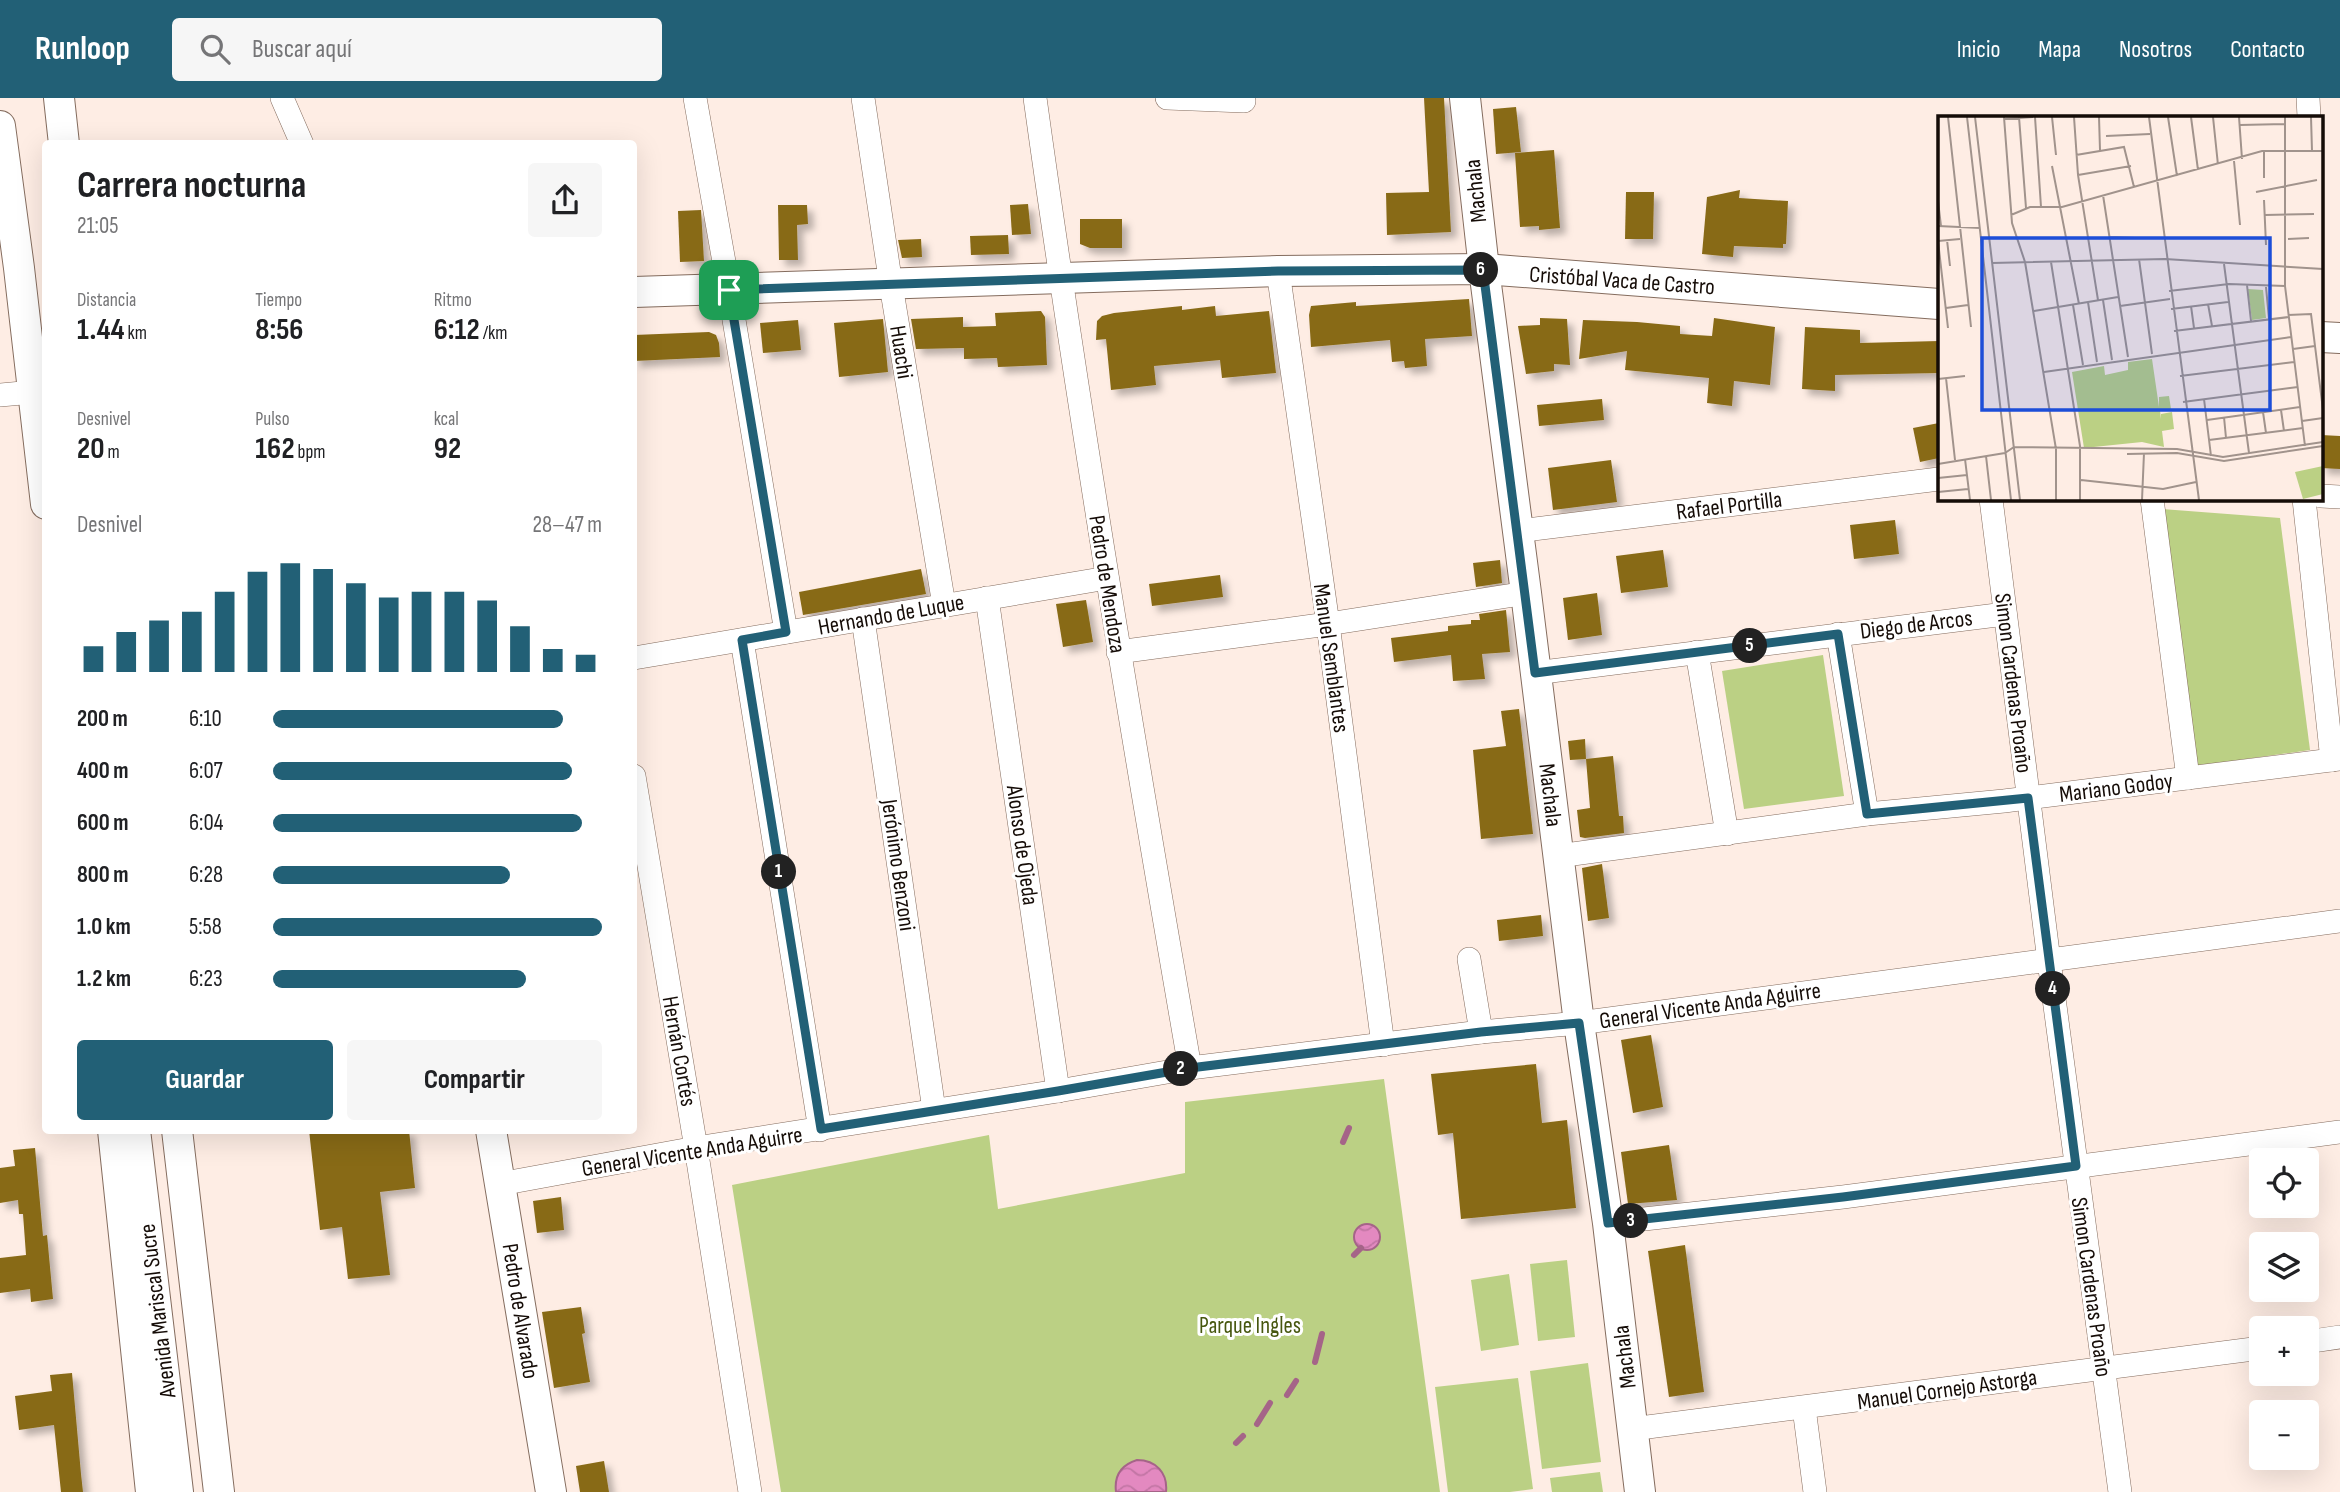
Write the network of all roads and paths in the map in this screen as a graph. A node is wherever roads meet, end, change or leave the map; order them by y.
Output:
1 (59, 98) edge
2 (282, 98) edge
3 (695, 98) edge
4 (863, 98) edge
5 (1035, 98) edge
6 (1167, 98) edge
7 (1465, 98) edge
8 (2308, 98) edge
9 (1244, 101) dead end
10 (2309, 116) edge
11 (0, 127) edge
12 (64, 140) edge
13 (300, 140) edge
14 (1483, 270) junction
15 (1278, 271) junction
16 (1060, 279) junction
17 (891, 285) junction
18 (729, 290) junction
19 (637, 292) edge
20 (1938, 304) edge
21 (2322, 337) edge
22 (2340, 338) edge
23 (33, 392) junction
24 (0, 395) edge
25 (42, 470) edge
26 (1938, 480) edge
27 (2322, 496) edge
28 (2340, 497) edge
29 (1991, 500) edge
30 (2152, 500) edge
31 (2304, 500) edge
32 (1518, 531) junction
33 (1107, 578) junction
34 (1526, 593) junction
35 (987, 598) junction
36 (944, 605) junction
37 (2005, 614) junction
38 (863, 619) junction
39 (1328, 624) junction
40 (786, 632) junction
41 (1838, 634) junction
42 (742, 640) junction
43 (1118, 652) junction
44 (1697, 652) junction
45 (637, 658) edge
46 (1535, 673) junction
47 (2336, 759) edge
48 (2188, 778) junction
49 (637, 794) edge
50 (2028, 798) junction
51 (1867, 814) junction
52 (1727, 834) junction
53 (1558, 856) junction
54 (2340, 921) edge
55 (1469, 959) dead end
56 (2049, 961) junction
57 (1579, 1023) junction
58 (1481, 1032) junction
59 (1383, 1045) junction
60 (1190, 1068) junction
61 (1058, 1091) junction
62 (934, 1111) junction
63 (821, 1129) junction
64 (2340, 1132) edge
65 (113, 1134) edge
66 (135, 1134) edge
67 (156, 1134) edge
68 (177, 1134) edge
69 (492, 1134) edge
70 (696, 1148) junction
71 (2076, 1166) junction
72 (500, 1184) junction
73 (1608, 1223) junction
74 (2340, 1337) edge
75 (2319, 1340) edge
76 (2249, 1350) edge
77 (2103, 1369) junction
78 (1804, 1408) junction
79 (1632, 1429) junction
80 (151, 1492) edge
81 (178, 1492) edge
82 (197, 1492) edge
83 (219, 1492) edge
84 (551, 1492) edge
85 (751, 1492) edge
86 (1640, 1492) edge
87 (1815, 1492) edge
88 (2120, 1492) edge

1 - 12 main road
2 - 13 street
3 - 18 street
4 - 17 street, Huachi
5 - 16 street, Pedro de Mendoza
6 - 9 street
7 - 14 main road, Machala
8 - 10 street
11 - 23 main road
14 - 15 main road, Cristóbal Vaca de Castro
14 - 20 main road, Cristóbal Vaca de Castro
14 - 32 main road, Machala
15 - 16 main road, Cristóbal Vaca de Castro
15 - 39 street, Manuel Semblantes
16 - 17 main road, Cristóbal Vaca de Castro
16 - 33 street, Pedro de Mendoza
17 - 18 main road, Cristóbal Vaca de Castro
17 - 36 street, Huachi
18 - 19 main road, Cristóbal Vaca de Castro
18 - 40 street
21 - 22 main road
23 - 24 street
23 - 25 main road
26 - 32 street, Rafael Portilla
27 - 28 street
29 - 37 street, Simon Cardenas Proaño
30 - 48 street
31 - 47 street
32 - 34 main road, Machala
33 - 35 street, Hernando de Luque
33 - 43 street, Pedro de Mendoza
34 - 39 street
34 - 46 main road, Machala
35 - 36 street, Hernando de Luque
35 - 61 street, Alonso de Ojeda
36 - 38 street, Hernando de Luque
37 - 41 street, Diego de Arcos
37 - 50 street, Simon Cardenas Proaño
38 - 40 street, Hernando de Luque
38 - 62 street, Jerónimo Benzoni
39 - 43 street
39 - 59 street, Manuel Semblantes
40 - 42 street, Hernando de Luque
41 - 44 street, Diego de Arcos
41 - 51 street
42 - 45 street, Hernando de Luque
42 - 63 street
43 - 60 street, Pedro de Mendoza
44 - 46 street, Diego de Arcos
44 - 52 street
46 - 53 main road, Machala
47 - 48 street, Mariano Godoy
48 - 50 street, Mariano Godoy
49 - 70 street, Hernán Cortés
50 - 51 street, Mariano Godoy
50 - 56 street, Simon Cardenas Proaño
51 - 52 street, Mariano Godoy
52 - 53 street, Mariano Godoy
53 - 57 main road, Machala
54 - 56 street, General Vicente Anda Aguirre
55 - 58 street
56 - 57 street, General Vicente Anda Aguirre
56 - 71 street, Simon Cardenas Proaño
57 - 58 street, General Vicente Anda Aguirre
57 - 73 main road, Machala
58 - 59 street, General Vicente Anda Aguirre
59 - 60 street, General Vicente Anda Aguirre
60 - 61 street, General Vicente Anda Aguirre
61 - 62 street, General Vicente Anda Aguirre
62 - 63 street, General Vicente Anda Aguirre
63 - 70 street, General Vicente Anda Aguirre
64 - 71 street
65 - 80 main road, Avenida Mariscal Sucre
66 - 81 main road, Avenida Mariscal Sucre
67 - 82 main road, Avenida Mariscal Sucre
68 - 83 main road, Avenida Mariscal Sucre
69 - 72 main road, Pedro de Alvarado
70 - 72 street, General Vicente Anda Aguirre
70 - 85 street, Hernán Cortés
71 - 73 street
71 - 77 street, Simon Cardenas Proaño
72 - 84 main road, Pedro de Alvarado
73 - 79 main road, Machala
74 - 75 street
76 - 77 street, Manuel Cornejo Astorga
77 - 78 street, Manuel Cornejo Astorga
77 - 88 street, Simon Cardenas Proaño
78 - 79 street, Manuel Cornejo Astorga
78 - 87 street
79 - 86 main road, Machala

